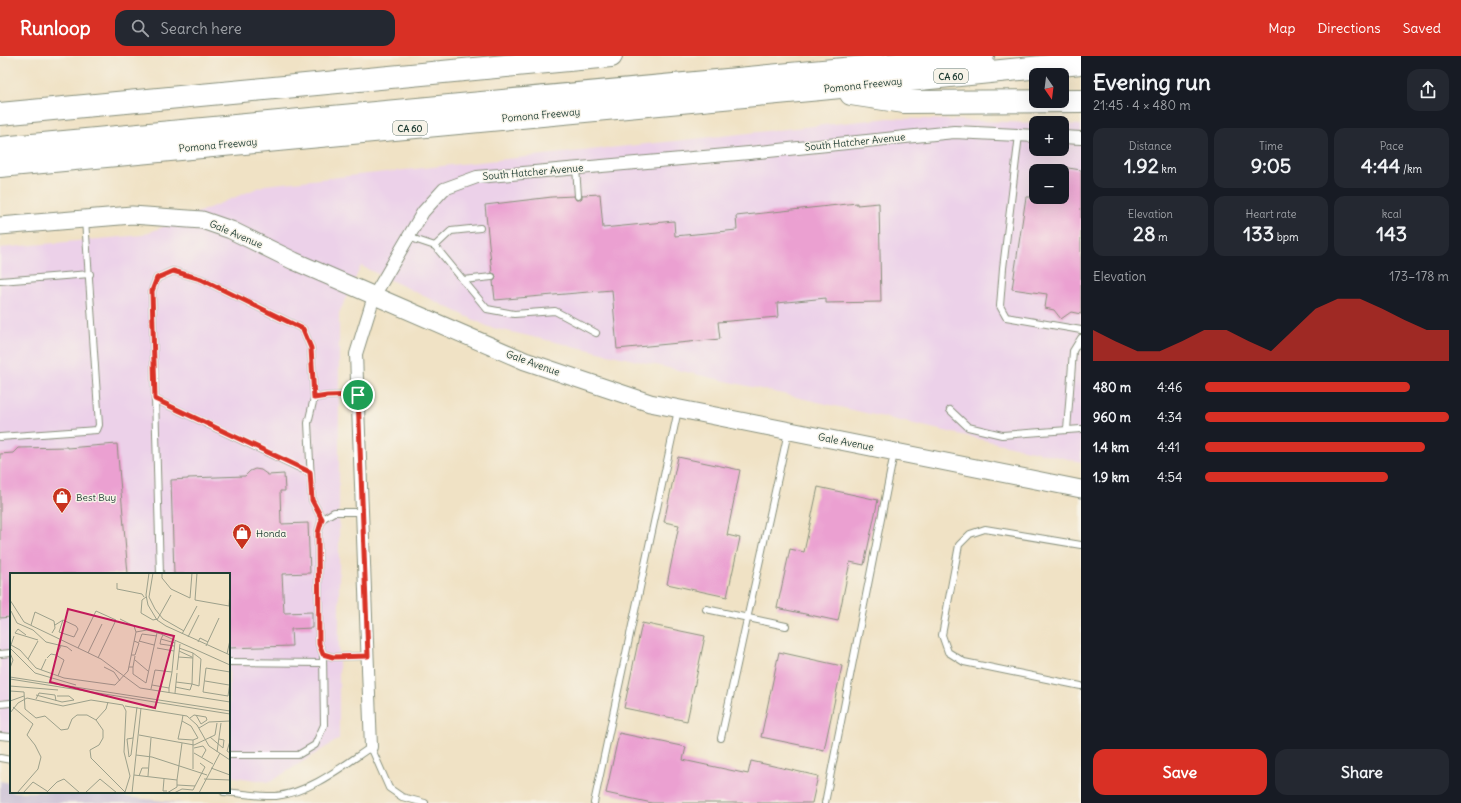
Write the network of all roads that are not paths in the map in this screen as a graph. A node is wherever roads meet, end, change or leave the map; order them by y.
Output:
1 (611, 56) edge
2 (860, 56) edge
3 (983, 56) edge
4 (1081, 62) edge
5 (820, 90) junction
6 (1081, 101) edge
7 (0, 114) edge
8 (1019, 135) junction
9 (1029, 136) edge
10 (0, 137) edge
11 (1069, 137) edge
12 (1081, 138) edge
13 (0, 148) edge
14 (0, 166) edge
15 (576, 168) junction
16 (578, 196) dead end
17 (85, 219) junction
18 (0, 226) edge
19 (480, 228) dead end
20 (408, 237) junction
21 (434, 246) junction
22 (90, 274) junction
23 (492, 277) dead end
24 (463, 280) junction
25 (0, 281) edge
26 (374, 296) junction
27 (1081, 330) edge
28 (596, 333) dead end
29 (1081, 338) edge
30 (358, 395) junction
31 (314, 398) junction
32 (155, 399) junction
33 (678, 408) junction
34 (950, 410) dead end
35 (1081, 429) edge
36 (788, 430) junction
37 (1067, 430) junction
38 (0, 437) edge
39 (895, 452) junction
40 (310, 472) junction
41 (1081, 489) edge
42 (362, 512) junction
43 (322, 519) junction
44 (1081, 545) edge
45 (160, 573) edge
46 (706, 609) dead end
47 (748, 618) junction
48 (786, 626) dead end
49 (10, 653) edge
50 (0, 654) edge
51 (323, 654) junction
52 (368, 656) junction
53 (230, 662) edge
54 (323, 663) junction
55 (1081, 686) edge
56 (10, 703) edge
57 (0, 704) edge
58 (721, 738) dead end
59 (371, 747) junction
60 (230, 755) edge
61 (0, 758) edge
62 (10, 760) edge
63 (230, 792) edge
64 (425, 803) edge
65 (594, 803) edge
66 (825, 803) edge

1 - 7 highway
2 - 10 highway
3 - 13 highway
4 - 5 highway, Pomona Freeway / CA 60
5 - 6 highway
5 - 14 highway, Pomona Freeway / CA 60
8 - 9 street, South Hatcher Avenue
8 - 15 street, South Hatcher Avenue
8 - 27 lane
11 - 12 street
15 - 16 lane
15 - 20 street, South Hatcher Avenue
17 - 18 main road, Gale Avenue
17 - 22 lane
17 - 26 main road, Gale Avenue
19 - 21 lane
20 - 21 lane
20 - 26 street, South Hatcher Avenue
21 - 24 lane
22 - 25 lane
22 - 38 lane
23 - 24 lane
24 - 28 lane
26 - 30 street, South Hatcher Avenue
26 - 33 main road, Gale Avenue
29 - 37 lane
30 - 31 lane
30 - 42 street, South Hatcher Avenue
31 - 32 lane
31 - 40 lane
32 - 40 lane
32 - 45 lane
33 - 36 main road, Gale Avenue
33 - 65 lane
34 - 37 lane
35 - 37 lane
36 - 39 main road, Gale Avenue
36 - 47 lane
39 - 41 main road, Gale Avenue
39 - 66 lane
40 - 43 lane
42 - 43 lane
42 - 52 street, South Hatcher Avenue
43 - 51 lane
44 - 55 lane
46 - 47 lane
47 - 48 lane
47 - 58 lane
49 - 50 lane
51 - 52 lane
51 - 54 lane
52 - 59 street, South Hatcher Avenue
53 - 54 lane
54 - 60 lane
56 - 57 lane
59 - 63 lane
59 - 64 lane
61 - 62 lane

